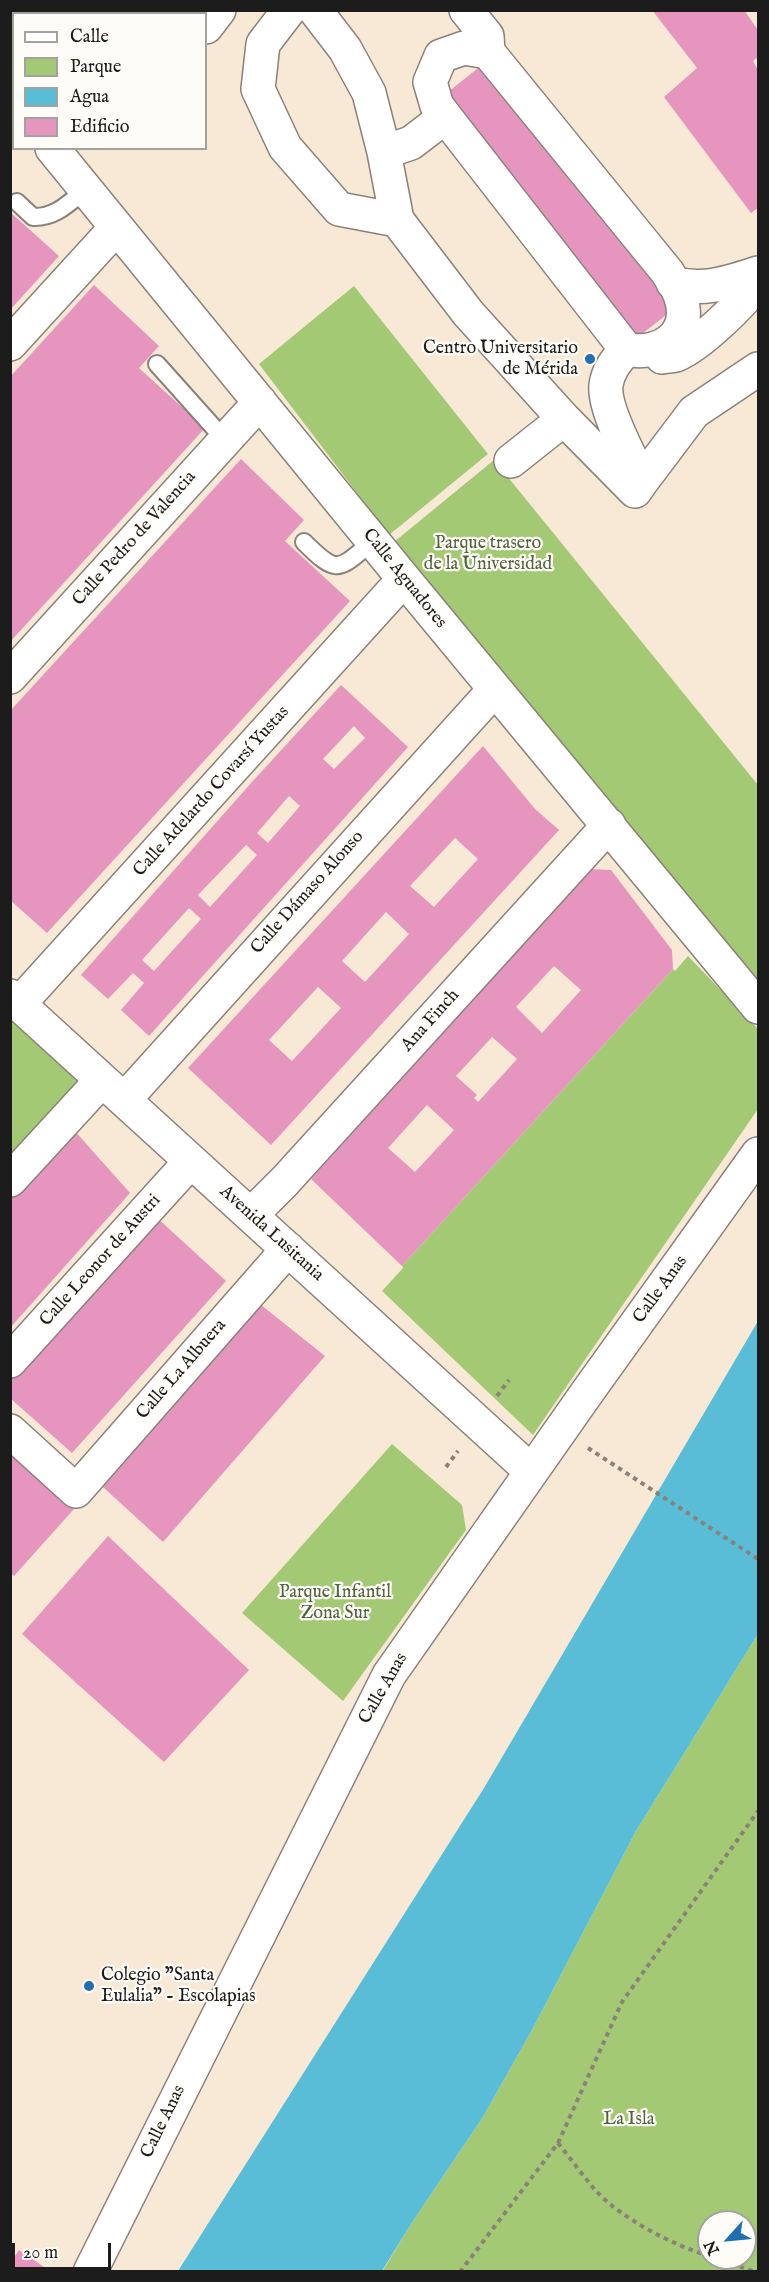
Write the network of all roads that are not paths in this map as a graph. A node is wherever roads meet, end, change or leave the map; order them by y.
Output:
1 (219, 10) edge
2 (289, 10) edge
3 (315, 10) edge
4 (466, 10) edge
5 (207, 26) edge
6 (488, 52) junction
7 (445, 117) junction
8 (54, 150) edge
9 (384, 152) junction
10 (85, 190) junction
11 (17, 202) dead end
12 (397, 220) junction
13 (116, 228) junction
14 (759, 273) edge
15 (759, 282) edge
16 (674, 283) junction
17 (10, 344) edge
18 (633, 350) junction
19 (157, 364) dead end
20 (759, 369) edge
21 (260, 402) junction
22 (564, 419) junction
23 (225, 440) junction
24 (511, 461) dead end
25 (642, 481) junction
26 (373, 541) junction
27 (304, 542) dead end
28 (404, 579) junction
29 (10, 677) edge
30 (495, 689) junction
31 (609, 825) junction
32 (15, 1000) edge
33 (759, 1007) edge
34 (113, 1090) junction
35 (759, 1154) edge
36 (191, 1161) junction
37 (10, 1180) edge
38 (250, 1215) junction
39 (288, 1249) junction
40 (10, 1361) edge
41 (10, 1431) edge
42 (531, 1471) junction
43 (90, 2271) edge

1 - 5 street
2 - 12 street
3 - 9 street
4 - 6 street
6 - 7 street
6 - 16 street
7 - 9 street
7 - 18 street
8 - 10 street, Calle Aguadores
9 - 12 street
10 - 11 lane
10 - 13 street, Calle Aguadores
12 - 22 street
13 - 17 street
13 - 21 street, Calle Aguadores
14 - 16 street
15 - 18 street
16 - 18 street
18 - 25 street
19 - 23 lane
20 - 25 street
21 - 23 street, Calle Pedro de Valencia
21 - 26 street, Calle Aguadores
22 - 24 street
22 - 25 street
23 - 29 street, Calle Pedro de Valencia
26 - 27 lane
26 - 28 street, Calle Aguadores
28 - 30 street, Calle Aguadores
28 - 32 street, Calle Adelardo Covarsí Yustas
30 - 31 street, Calle Aguadores
30 - 34 street, Calle Dámaso Alonso
31 - 33 street, Calle Aguadores
31 - 38 street, Ana Finch
32 - 34 street, Avenida Lusitania
34 - 36 street, Avenida Lusitania
34 - 37 street, Calle Dámaso Alonso
35 - 42 street, Calle Anas
36 - 38 street, Avenida Lusitania
36 - 40 street, Calle Leonor de Austri
38 - 39 street, Avenida Lusitania
39 - 41 street, Calle La Albuera
39 - 42 street, Avenida Lusitania
42 - 43 street, Calle Anas

